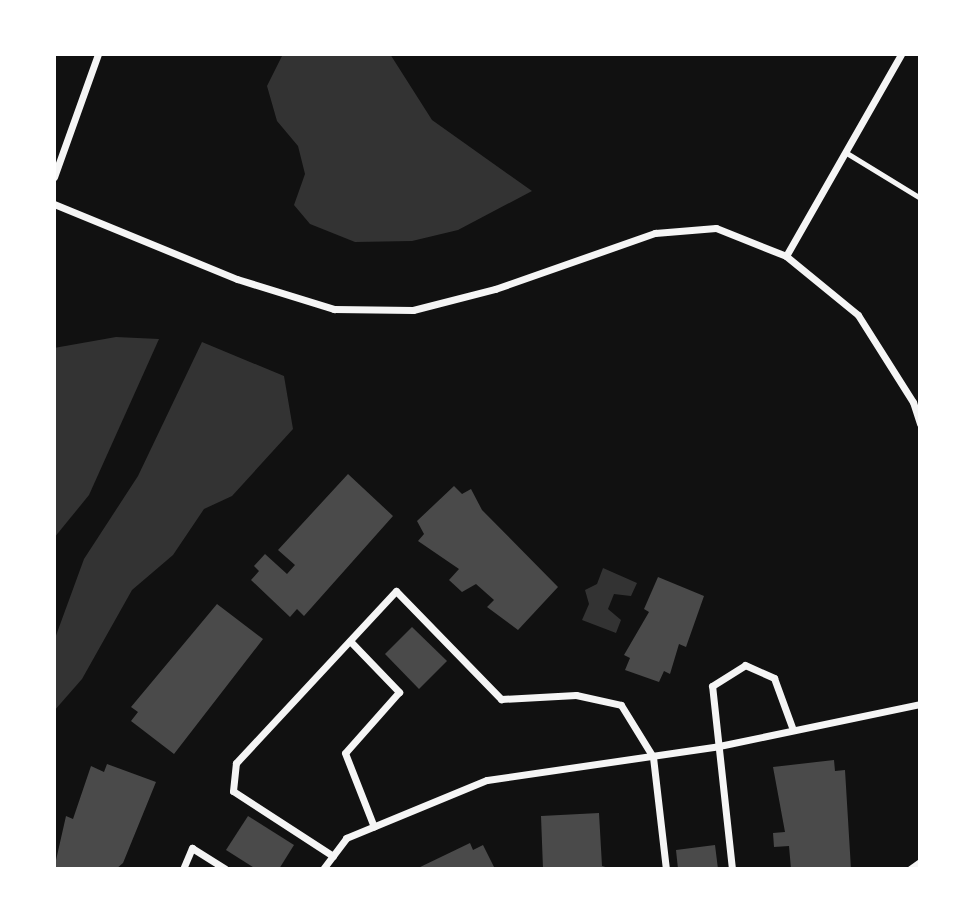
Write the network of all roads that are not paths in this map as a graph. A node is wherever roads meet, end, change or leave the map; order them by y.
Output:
1 (98, 54) edge
2 (901, 54) edge
3 (845, 152) junction
4 (54, 177) edge
5 (920, 198) edge
6 (54, 204) edge
7 (786, 256) junction
8 (920, 424) edge
9 (350, 641) junction
10 (920, 704) edge
11 (793, 730) junction
12 (719, 746) junction
13 (653, 757) junction
14 (374, 827) junction
15 (333, 856) junction
16 (920, 862) edge
17 (183, 869) edge
18 (225, 869) edge
19 (323, 869) edge
20 (666, 869) edge
21 (732, 869) edge
22 (910, 869) edge

1 - 4 street
2 - 3 street
3 - 5 lane
3 - 7 street
6 - 7 street
7 - 8 street
9 - 13 street
9 - 14 street
9 - 15 street
10 - 11 street
11 - 12 street
11 - 12 street
12 - 13 street
12 - 21 street
13 - 14 street
13 - 20 street
14 - 15 street
15 - 19 street
16 - 22 street
17 - 18 street

